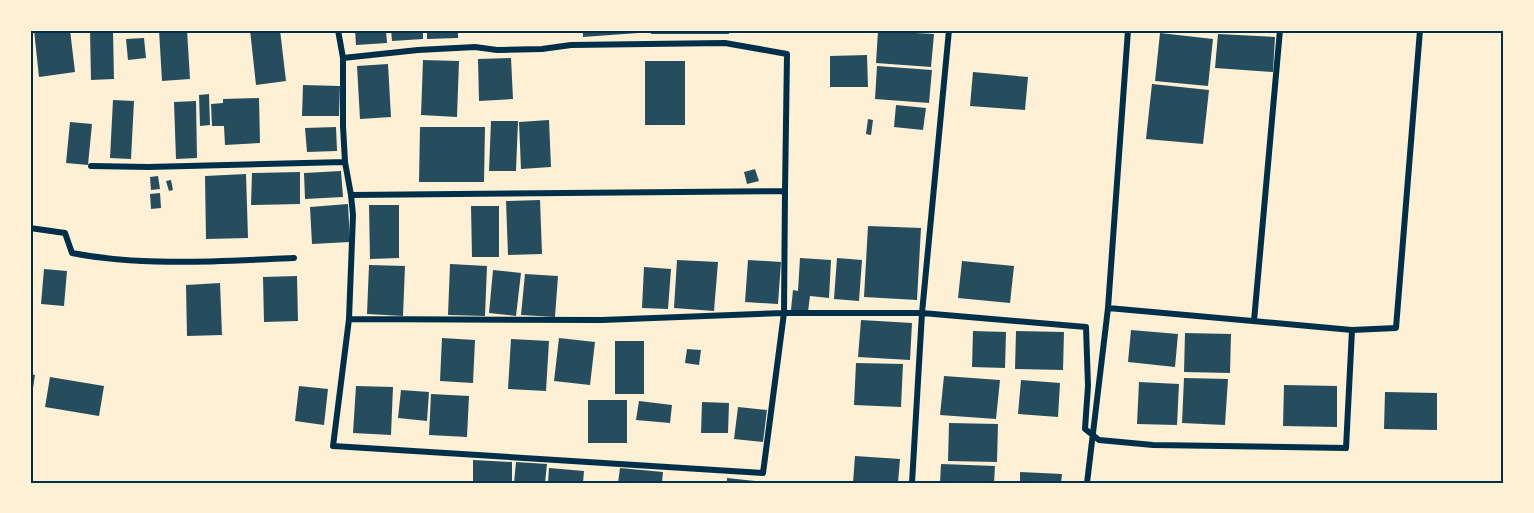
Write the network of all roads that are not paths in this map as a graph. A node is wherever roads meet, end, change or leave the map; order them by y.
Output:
1 (338, 30) edge
2 (949, 30) edge
3 (1128, 30) edge
4 (1280, 30) edge
5 (1420, 30) edge
6 (343, 58) junction
7 (345, 162) junction
8 (91, 166) dead end
9 (785, 191) junction
10 (351, 195) junction
11 (30, 228) edge
12 (294, 258) dead end
13 (1108, 308) junction
14 (784, 313) junction
15 (922, 313) junction
16 (349, 319) junction
17 (1254, 321) junction
18 (1352, 330) junction
19 (1092, 435) junction
20 (912, 483) edge
21 (1087, 483) edge

1 - 6 street
2 - 15 street
3 - 13 street
4 - 17 street
5 - 18 street
6 - 7 street
6 - 9 street
7 - 8 street
7 - 10 street
9 - 10 street
9 - 14 street
10 - 16 street
11 - 12 street
13 - 17 street
13 - 19 street
14 - 15 street
14 - 16 street
14 - 16 street
15 - 19 street
15 - 20 street
17 - 18 street
18 - 19 street
19 - 21 street

